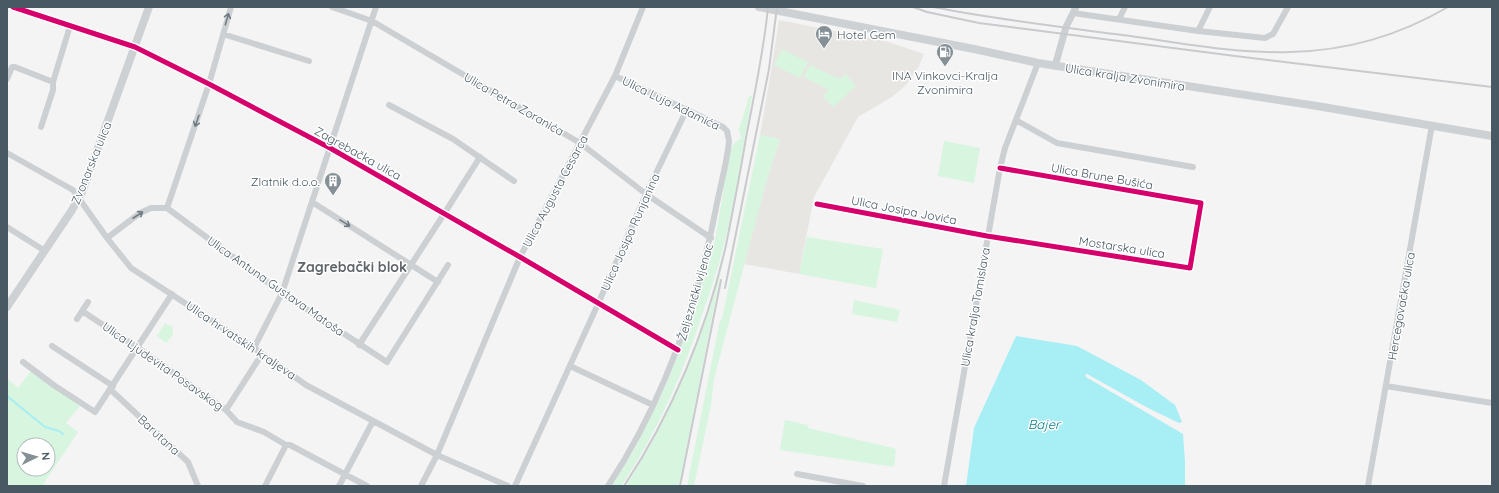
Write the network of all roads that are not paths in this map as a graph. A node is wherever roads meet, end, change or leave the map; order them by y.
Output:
1 (13, 7) edge
2 (149, 7) edge
3 (231, 7) edge
4 (332, 7) edge
5 (376, 7) edge
6 (643, 7) edge
7 (759, 7) edge
8 (1125, 7) edge
9 (1210, 7) edge
10 (1288, 7) edge
11 (1074, 10) edge
12 (1119, 19) junction
13 (372, 21) junction
14 (70, 26) junction
15 (1198, 31) junction
16 (223, 34) junction
17 (135, 47) junction
18 (309, 61) dead end
19 (1038, 63) junction
20 (1055, 66) junction
21 (615, 76) junction
22 (7, 79) edge
23 (53, 82) junction
24 (209, 84) junction
25 (389, 105) dead end
26 (687, 109) junction
27 (1016, 120) junction
28 (1432, 125) junction
29 (41, 127) dead end
30 (727, 131) joint
31 (1492, 136) edge
32 (580, 143) junction
33 (330, 148) junction
34 (7, 153) edge
35 (480, 156) junction
36 (1193, 167) dead end
37 (1000, 168) junction
38 (514, 181) dead end
39 (646, 194) junction
40 (79, 198) junction
41 (312, 202) junction
42 (1201, 203) joint
43 (818, 204) dead end
44 (167, 208) junction
45 (444, 214) junction
46 (7, 227) edge
47 (987, 236) junction
48 (107, 238) junction
49 (710, 238) junction
50 (45, 251) junction
51 (520, 257) junction
52 (411, 265) junction
53 (448, 265) dead end
54 (438, 282) junction
55 (282, 293) junction
56 (172, 294) junction
57 (88, 302) dead end
58 (598, 304) junction
59 (7, 307) edge
60 (82, 311) junction
61 (77, 318) dead end
62 (359, 345) junction
63 (52, 346) dead end
64 (138, 348) junction
65 (254, 348) junction
66 (678, 350) junction
67 (262, 354) junction
68 (23, 362) dead end
69 (570, 366) junction
70 (1386, 386) junction
71 (112, 388) junction
72 (1492, 404) edge
73 (653, 405) junction
74 (226, 410) junction
75 (373, 422) junction
76 (286, 445) junction
77 (437, 454) junction
78 (345, 474) junction
79 (797, 474) dead end
80 (268, 485) edge
81 (198, 486) edge
82 (339, 486) edge
83 (367, 486) edge
84 (421, 486) edge
85 (508, 486) edge
86 (515, 486) edge
87 (608, 486) edge
88 (863, 486) edge
89 (944, 486) edge
90 (1368, 486) edge

1 - 14 street, Zagrebačka ulica
2 - 17 main road, Zvonarska ulica
16 -> 3 street
4 - 13 street, Ulica Petra Zoranića
5 - 13 street
6 - 21 street, Ulica Augusta Cesarca
7 - 19 main road, Ulica kralja Zvonimira
8 - 12 street
9 - 15 street
10 - 15 street
11 - 12 street
11 - 20 street
12 - 15 street
13 - 32 street, Ulica Petra Zoranića
13 - 33 street
14 - 17 street, Zagrebačka ulica
14 - 23 street
16 - 18 street
16 - 24 street
17 - 24 street, Zagrebačka ulica
17 - 40 main road, Zvonarska ulica
19 - 20 main road, Ulica kralja Zvonimira
19 - 27 street, Ulica kralja Tomislava
20 - 28 main road, Ulica kralja Zvonimira
21 - 26 street, Ulica Luja Adamića
21 - 32 street, Ulica Augusta Cesarca
22 - 23 street
23 - 29 street
24 - 33 street, Zagrebačka ulica
24 -> 44 street
25 - 35 street
26 - 30 street, Ulica Luja Adamića
26 - 39 street, Ulica Josipa Runjanina
27 - 36 street
27 - 37 street, Ulica kralja Tomislava
28 - 31 main road, Ulica kralja Zvonimira
28 - 70 street, Hercegovačka ulica
30 - 49 street, Željeznički vijenac
32 - 39 street, Ulica Petra Zoranića
32 - 51 street, Ulica Augusta Cesarca
33 - 41 street
33 - 45 street, Zagrebačka ulica
34 - 40 street, Ulica hrvatskih kraljeva
35 - 38 street
35 - 45 street
37 - 42 street, Ulica Brune Bušića
37 - 47 street, Ulica kralja Tomislava
39 - 49 street, Ulica Petra Zoranića
39 - 58 street, Ulica Josipa Runjanina
40 - 48 street, Ulica hrvatskih kraljeva
40 - 50 main road, Zvonarska ulica
41 -> 52 street
41 - 55 street
42 - 47 street, Mostarska ulica
43 - 47 street, Ulica Josipa Jovića
48 -> 44 street
44 - 55 street, Ulica Antuna Gustava Matoša
45 - 51 street, Zagrebačka ulica
45 - 52 street
46 - 50 street
47 - 89 street, Ulica kralja Tomislava
48 - 56 street, Ulica hrvatskih kraljeva
49 - 66 street, Željeznički vijenac
50 - 59 main road, Zvonarska ulica
51 - 58 street, Zagrebačka ulica
51 - 77 street, Ulica Augusta Cesarca
52 - 54 street
52 - 62 street
53 - 54 street
54 - 62 street, Ulica Antuna Gustava Matoša
55 - 62 street, Ulica Antuna Gustava Matoša
55 - 65 street
56 - 64 street
56 - 65 street, Ulica hrvatskih kraljeva
57 - 60 street
58 - 66 street, Zagrebačka ulica
58 - 69 street, Ulica Josipa Runjanina
60 - 61 street
60 - 64 street, Ulica Ljudevita Posavskog
63 - 71 street, Barutana
64 - 71 street
64 - 74 street, Ulica Ljudevita Posavskog
65 - 67 street, Ulica hrvatskih kraljeva
66 - 73 street, Željeznički vijenac
67 - 74 street
67 - 75 street, Ulica hrvatskih kraljeva
68 - 71 street
69 - 73 street
69 - 86 street, Ulica Josipa Runjanina
70 - 72 street
70 - 90 street, Hercegovačka ulica
71 - 81 street, Barutana
73 - 87 street, Željeznički vijenac
74 - 76 street, Ulica Ljudevita Posavskog
75 - 77 street, Ulica hrvatskih kraljeva
75 - 78 street
76 - 78 street, Ulica Ljudevita Posavskog
76 - 80 street
77 - 84 street, Ulica Augusta Cesarca
77 - 85 street, Ulica hrvatskih kraljeva
78 - 82 street
78 - 83 street, Ulica Ljudevita Posavskog
79 - 88 street

